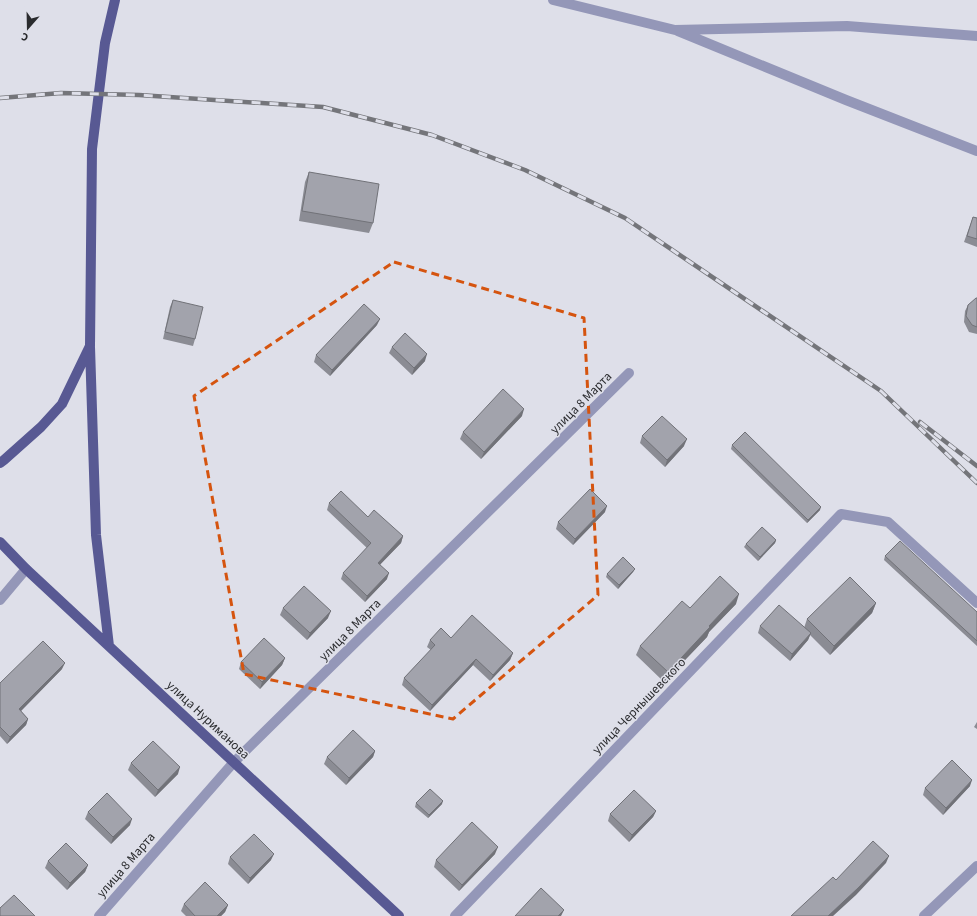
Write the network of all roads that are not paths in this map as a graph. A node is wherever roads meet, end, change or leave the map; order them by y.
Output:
1 (115, 0) edge
2 (553, 0) edge
3 (675, 30) junction
4 (977, 36) edge
5 (977, 151) edge
6 (90, 346) junction
7 (630, 373) dead end
8 (0, 463) edge
9 (0, 542) edge
10 (26, 569) junction
11 (0, 600) edge
12 (977, 603) edge
13 (109, 646) junction
14 (234, 762) junction
15 (977, 866) edge
16 (99, 916) edge
17 (399, 916) edge
18 (455, 916) edge
19 (924, 916) edge

1 - 6 main road
2 - 3 street
3 - 4 street
3 - 5 street
6 - 8 main road
6 - 13 main road
7 - 14 street, улица 8 Марта
9 - 10 main road, улица Нуриманова
10 - 11 street
10 - 13 main road, улица Нуриманова
12 - 18 street, улица Чернышевского
13 - 14 main road, улица Нуриманова
14 - 16 street, улица 8 Марта
14 - 17 main road, улица Нуриманова
15 - 19 street

